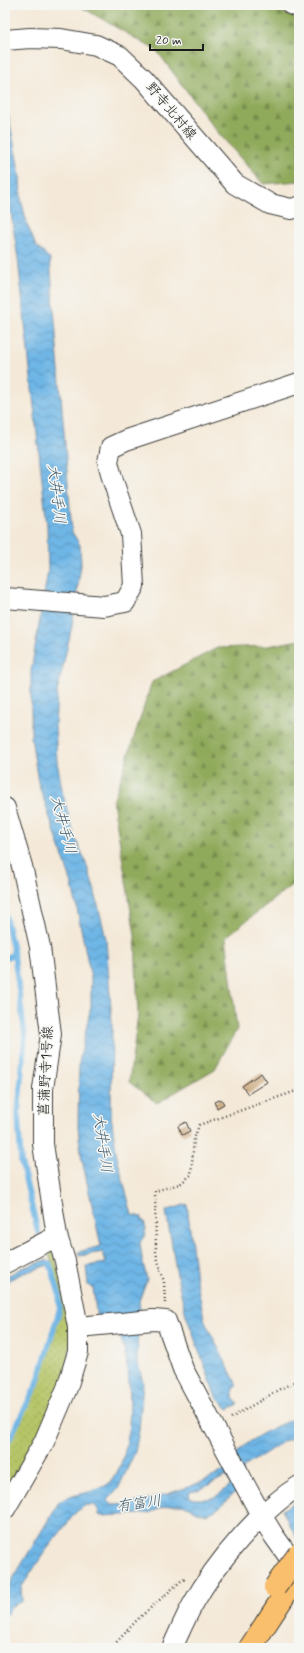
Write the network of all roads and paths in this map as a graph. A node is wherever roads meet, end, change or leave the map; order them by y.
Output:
1 (292, 5) edge
2 (299, 7) edge
3 (5, 40) edge
4 (299, 207) edge
5 (299, 383) edge
6 (12, 599) edge
7 (5, 808) edge
8 (299, 1090) edge
9 (57, 1236) junction
10 (5, 1263) edge
11 (159, 1320) junction
12 (83, 1326) junction
13 (299, 1380) edge
14 (218, 1434) junction
15 (299, 1486) edge
16 (5, 1509) edge
17 (259, 1510) junction
18 (299, 1554) edge
19 (214, 1570) junction
20 (299, 1572) edge
21 (280, 1590) junction
22 (111, 1648) edge
23 (172, 1648) edge
24 (239, 1648) edge
25 (250, 1648) edge

1 - 2 street
3 - 4 street, 野寺北村線
5 - 6 street
7 - 9 street, 菖蒲野寺1号線
8 - 11 path
9 - 10 street
9 - 12 street, 菖蒲野寺1号線
11 - 12 street
11 - 14 street
12 - 16 street, 菖蒲野寺1号線
13 - 14 path
14 - 17 street
15 - 17 street
17 - 19 street
17 - 20 street
18 - 21 highway, bridge
19 - 22 path
19 - 23 street
20 - 21 highway
21 - 24 highway
21 - 25 highway

